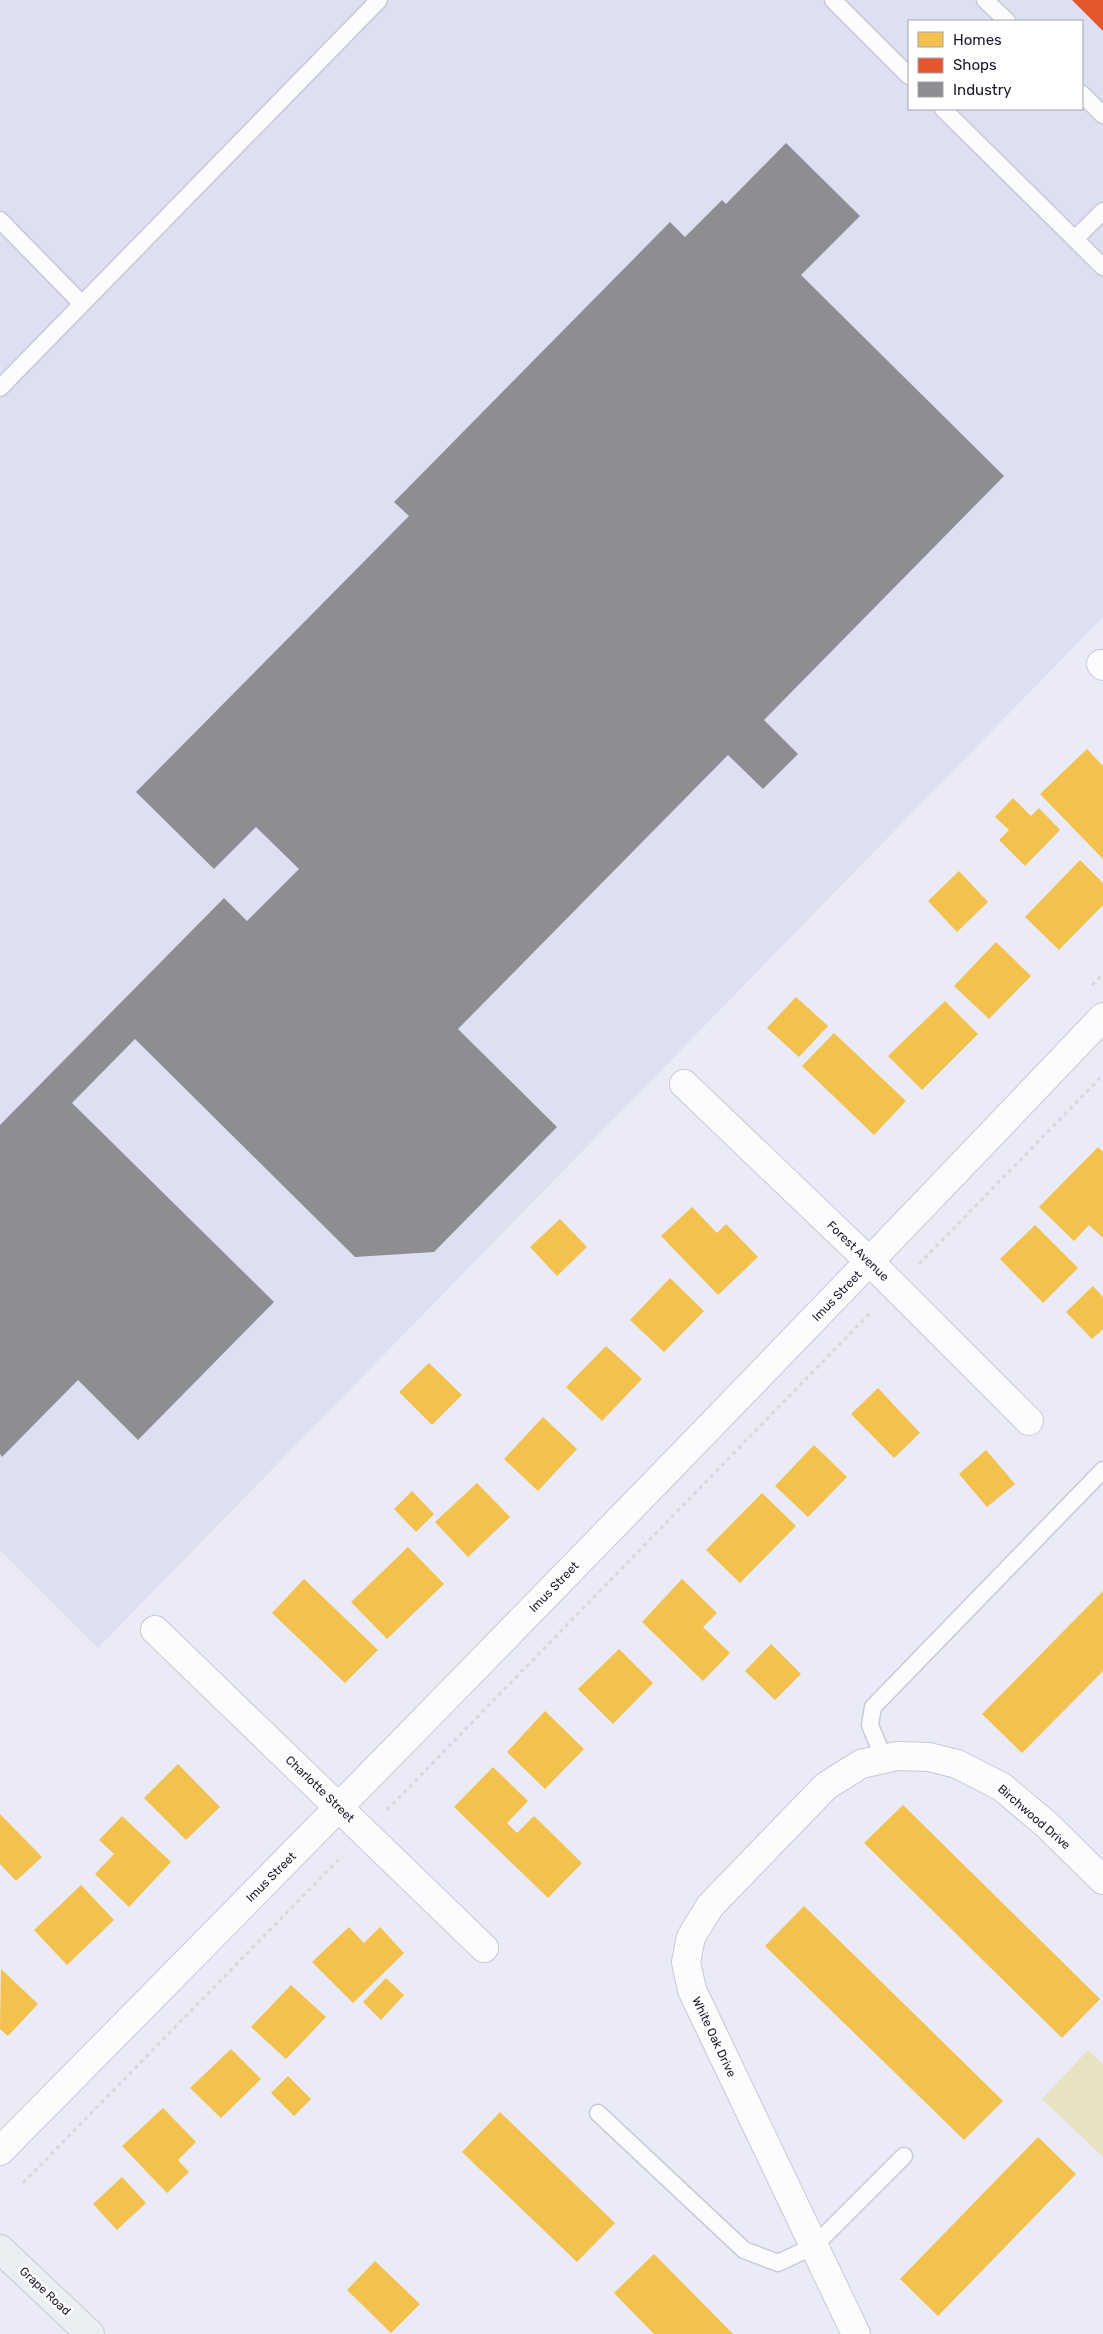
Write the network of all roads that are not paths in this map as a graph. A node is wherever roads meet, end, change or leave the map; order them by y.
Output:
1 (379, 0) edge
2 (833, 0) edge
3 (985, 0) edge
4 (1006, 20) edge
5 (908, 75) edge
6 (1083, 95) edge
7 (944, 110) edge
8 (1103, 115) edge
9 (1103, 211) edge
10 (0, 220) edge
11 (1075, 239) junction
12 (1103, 267) edge
13 (82, 304) junction
14 (0, 388) edge
15 (1103, 1017) edge
16 (684, 1084) dead end
17 (870, 1262) junction
18 (1029, 1421) dead end
19 (1103, 1470) edge
20 (155, 1630) dead end
21 (929, 1757) joint
22 (884, 1759) junction
23 (339, 1808) junction
24 (1103, 1880) edge
25 (484, 1948) dead end
26 (598, 2113) dead end
27 (0, 2151) edge
28 (904, 2156) dead end
29 (814, 2246) junction
30 (0, 2249) edge
31 (90, 2334) edge
32 (856, 2334) edge

1 - 13 lane
2 - 5 lane
3 - 4 lane
6 - 8 lane
7 - 11 lane
9 - 11 lane
10 - 13 lane
11 - 12 lane
13 - 14 lane
15 - 17 street, Imus Street
16 - 17 street, Forest Avenue
17 - 18 street, Forest Avenue
17 - 23 street, Imus Street
19 - 22 lane
20 - 23 street, Charlotte Street
21 - 22 street, White Oak Drive
21 - 24 street, Birchwood Drive
22 - 29 street, White Oak Drive
23 - 25 street, Charlotte Street
23 - 27 street, Imus Street
26 - 29 lane
28 - 29 lane
29 - 32 street, White Oak Drive
30 - 31 main road, Grape Road

